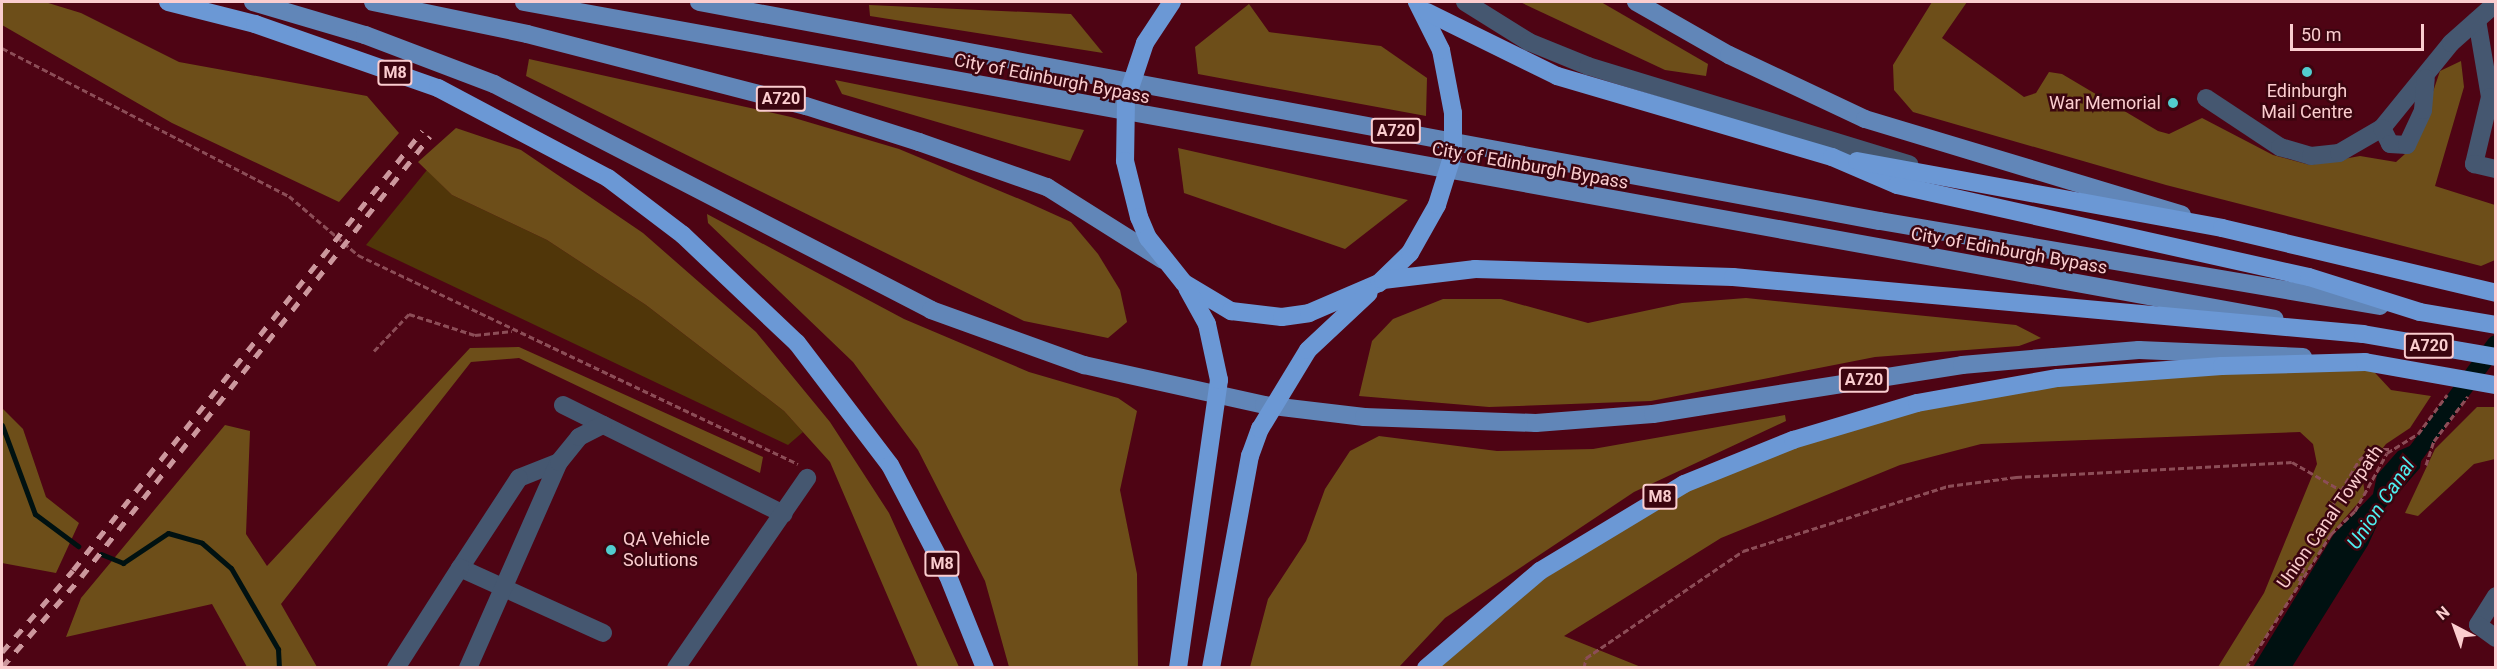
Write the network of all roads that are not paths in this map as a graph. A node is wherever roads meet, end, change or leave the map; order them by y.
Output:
1 (168, 2) edge
2 (253, 2) edge
3 (373, 2) edge
4 (524, 2) edge
5 (699, 2) edge
6 (1172, 2) edge
7 (1465, 2) edge
8 (1636, 2) edge
9 (2496, 3) edge
10 (1422, 7) edge
11 (2477, 20) junction
12 (2426, 78) junction
13 (2206, 98) dead end
14 (2493, 98) edge
15 (2382, 129) junction
16 (1832, 157) junction
17 (2496, 169) edge
18 (1954, 177) junction
19 (2222, 228) junction
20 (1165, 261) junction
21 (1381, 281) junction
22 (1184, 283) junction
23 (2496, 292) edge
24 (2420, 312) junction
25 (2496, 325) edge
26 (2363, 334) junction
27 (2496, 357) edge
28 (2365, 362) junction
29 (2496, 386) edge
30 (563, 405) dead end
31 (603, 425) junction
32 (559, 462) junction
33 (807, 478) road end
34 (784, 514) junction
35 (460, 568) junction
36 (502, 589) junction
37 (2496, 596) edge
38 (603, 633) dead end
39 (2496, 638) edge
40 (396, 668) edge
41 (468, 668) edge
42 (676, 668) edge
43 (985, 668) edge
44 (1178, 668) edge
45 (1211, 668) edge
46 (1426, 668) edge

1 - 43 highway, M8
2 - 28 main road, A720
3 - 20 main road, A720
4 - 26 main road, City of Edinburgh Bypass / A720
5 - 24 main road, City of Edinburgh Bypass / A720
6 - 20 highway
7 - 18 street
8 - 19 main road
9 - 11 street
10 - 16 highway
10 - 21 highway
11 - 12 street
11 - 14 street
12 - 15 street
12 - 15 street
13 - 15 street
14 - 17 street
16 - 18 highway
16 - 24 highway
18 - 19 highway
19 - 23 highway
20 - 22 highway
21 - 22 highway
21 - 26 highway
21 - 45 highway
22 - 44 highway
24 - 25 highway, City of Edinburgh Bypass / A720
26 - 27 highway, City of Edinburgh Bypass / A720
28 - 29 highway, A720
28 - 46 highway, M8
30 - 31 street
31 - 32 street
31 - 34 street
32 - 35 street
32 - 36 street
33 - 34 street
34 - 42 street
35 - 36 street
35 - 40 street
36 - 38 street
36 - 41 street
37 - 39 street

